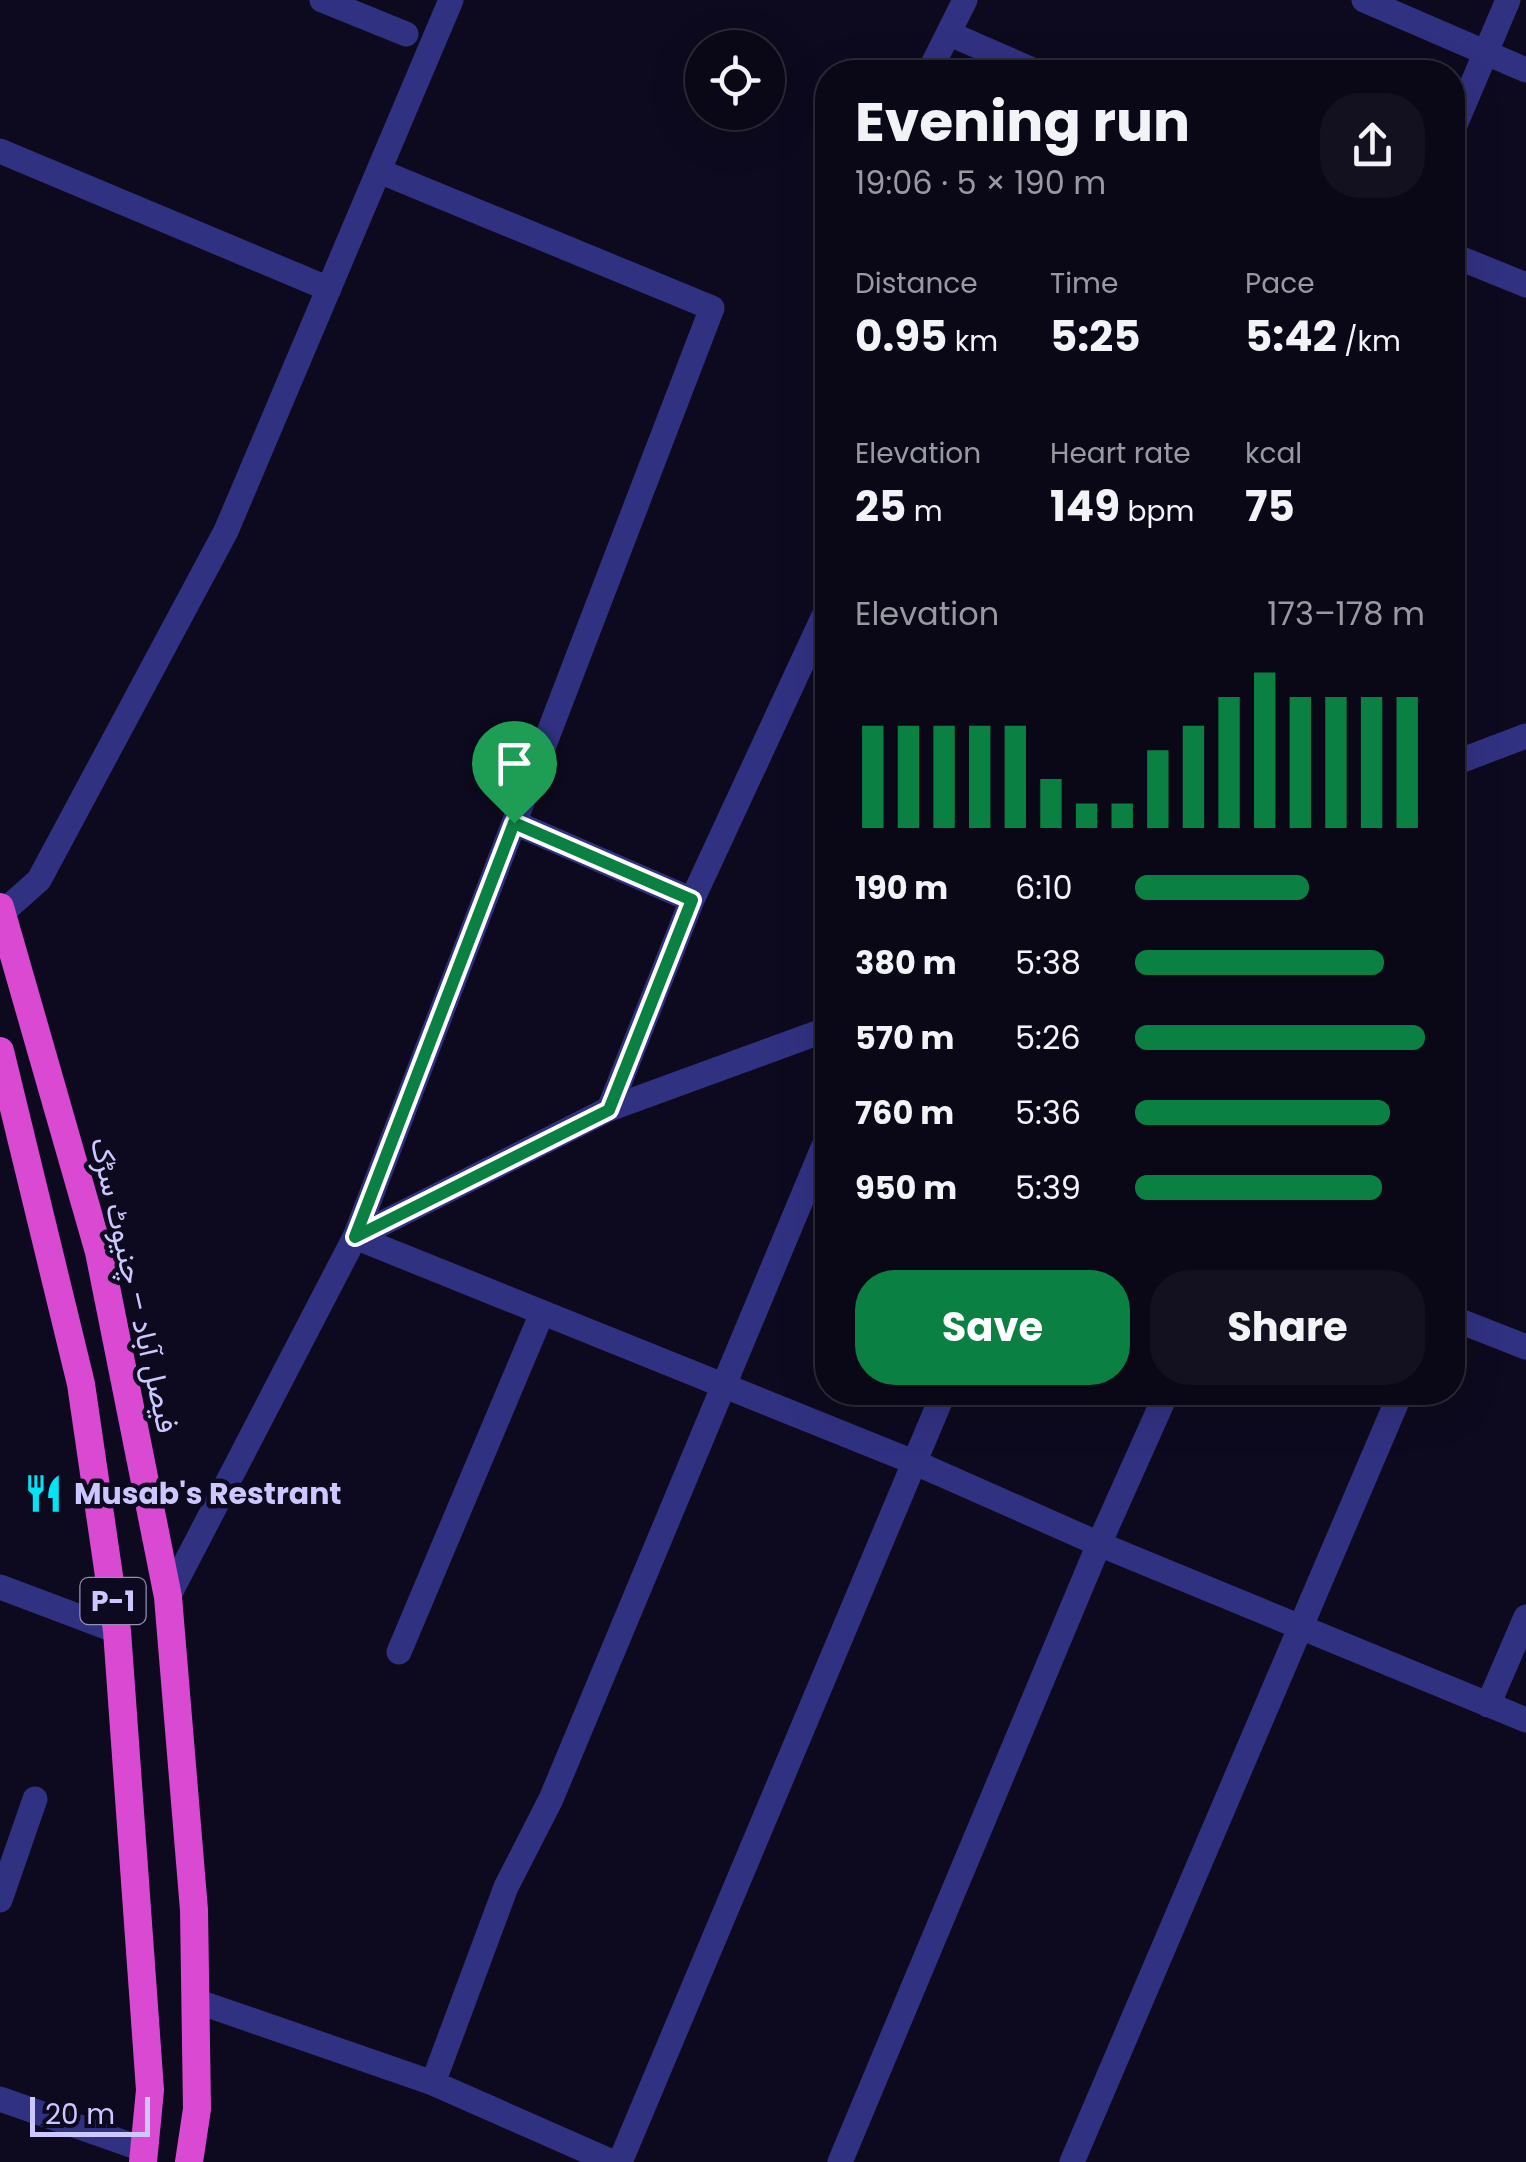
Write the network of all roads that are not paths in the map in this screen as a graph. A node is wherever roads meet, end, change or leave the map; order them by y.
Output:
1 (322, 0) edge
2 (451, 0) edge
3 (964, 0) edge
4 (1364, 0) edge
5 (1508, 0) edge
6 (406, 34) dead end
7 (950, 34) junction
8 (1486, 52) junction
9 (936, 60) edge
10 (1009, 60) edge
11 (1526, 70) edge
12 (1465, 101) edge
13 (0, 152) edge
14 (379, 170) junction
15 (1465, 259) edge
16 (1526, 285) edge
17 (328, 289) junction
18 (815, 635) edge
19 (1526, 736) edge
20 (1465, 759) edge
21 (514, 823) junction
22 (692, 900) junction
23 (1, 910) edge
24 (815, 1034) edge
25 (0, 1050) edge
26 (5, 1081) edge
27 (609, 1110) junction
28 (815, 1167) edge
29 (355, 1237) junction
30 (542, 1313) junction
31 (1465, 1323) edge
32 (1526, 1347) edge
33 (723, 1386) junction
34 (939, 1405) edge
35 (1161, 1405) edge
36 (1395, 1405) edge
37 (916, 1463) junction
38 (1099, 1544) junction
39 (0, 1587) edge
40 (168, 1597) junction
41 (1526, 1617) edge
42 (1299, 1627) junction
43 (117, 1631) junction
44 (400, 1652) dead end
45 (1488, 1705) junction
46 (1526, 1720) edge
47 (35, 1799) dead end
48 (0, 1900) edge
49 (196, 2001) junction
50 (433, 2083) junction
51 (0, 2099) edge
52 (144, 2156) edge
53 (189, 2162) edge
54 (616, 2162) edge
55 (840, 2162) edge
56 (1072, 2162) edge

1 - 6 street
2 - 14 street
3 - 7 street
4 - 8 street
5 - 8 street
7 - 9 street
7 - 10 street
8 - 11 street
8 - 12 street
13 - 17 street
14 - 17 street
14 - 21 street
15 - 16 street
17 - 23 street
18 - 22 street
19 - 20 street
21 - 22 street
21 - 29 street
22 - 27 street
23 - 40 highway, فیصل آباد – چنیوٹ سڑک / P-1
24 - 27 street
25 - 26 highway, P-1
26 - 43 highway, P-1
27 - 29 street
28 - 33 street
29 - 30 street
29 - 40 street
30 - 33 street
30 - 44 street
31 - 32 street
33 - 37 street
33 - 50 street
34 - 37 street
35 - 38 street
36 - 42 street
37 - 38 street
37 - 54 street
38 - 42 street
38 - 55 street
39 - 43 street
40 - 49 highway, فیصل آباد – چنیوٹ سڑک / P-1
41 - 45 street
42 - 45 street
42 - 56 street
43 - 52 highway, P-1
45 - 46 street
47 - 48 street
49 - 50 street
49 - 53 highway, فیصل آباد – چنیوٹ سڑک / P-1
50 - 54 street
51 - 52 street

